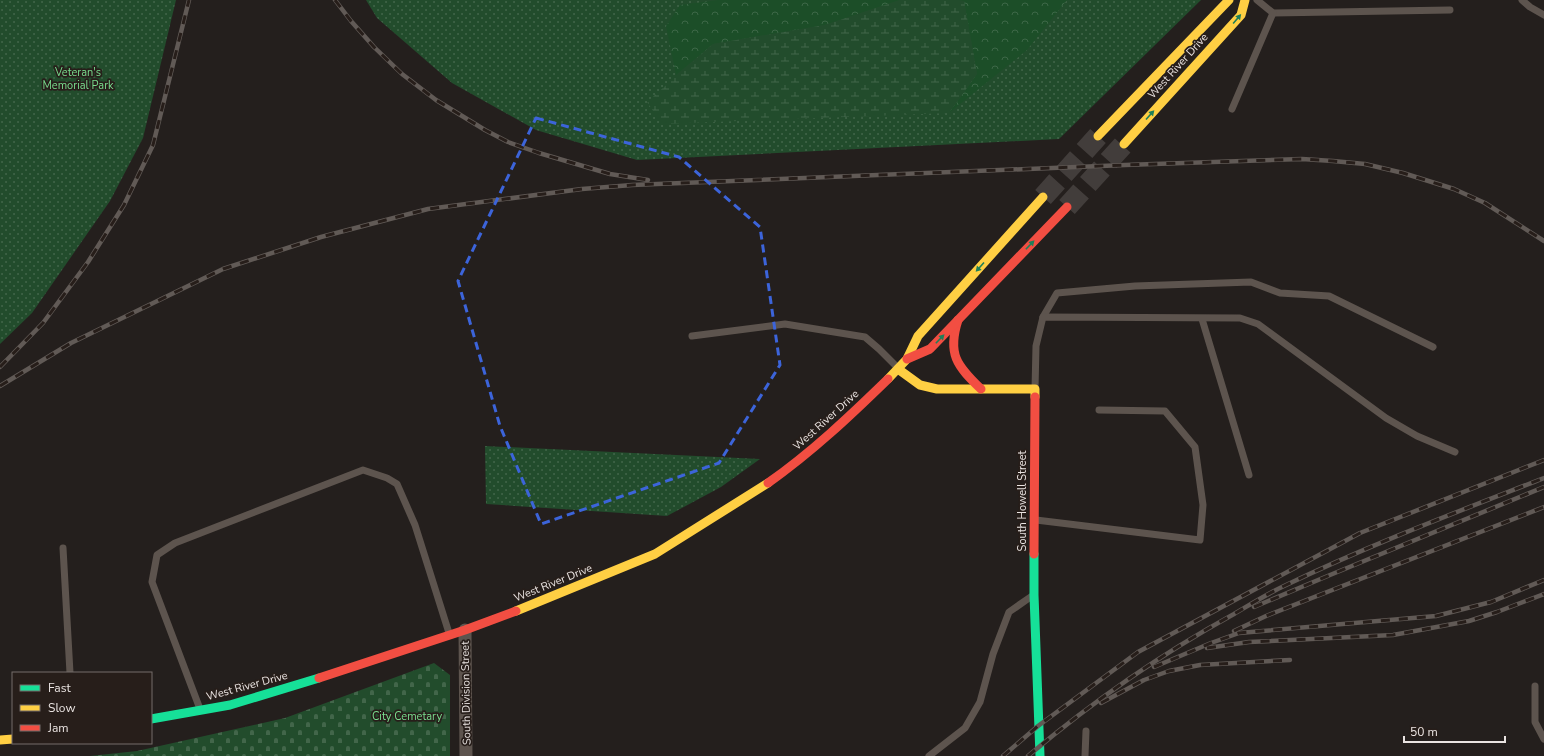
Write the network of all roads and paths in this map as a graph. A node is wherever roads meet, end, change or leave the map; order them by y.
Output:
1 (1229, 0) edge
2 (1245, 0) edge
3 (1257, 0) edge
4 (1522, 0) edge
5 (1450, 10) dead end
6 (1273, 13) junction
7 (1544, 15) edge
8 (1232, 109) dead end
9 (1098, 136) tunnel mouth
10 (1124, 144) tunnel mouth
11 (1043, 197) tunnel mouth
12 (1067, 207) tunnel mouth
13 (1043, 317) junction
14 (1202, 319) junction
15 (958, 320) junction
16 (692, 336) dead end
17 (1432, 347) dead end
18 (907, 359) junction
19 (898, 369) junction
20 (981, 389) junction
21 (1035, 389) junction
22 (1099, 410) dead end
23 (1455, 452) dead end
24 (1249, 475) dead end
25 (1034, 520) junction
26 (63, 548) dead end
27 (1034, 595) junction
28 (465, 630) junction
29 (449, 635) junction
30 (70, 672) edge
31 (1535, 686) dead end
32 (200, 711) junction
33 (152, 719) edge
34 (1086, 731) dead end
35 (12, 739) edge
36 (1544, 739) edge
37 (0, 740) edge
38 (466, 756) edge
39 (929, 756) edge
40 (1040, 756) edge
41 (1085, 756) edge

1 - 9 main road, West River Drive
10 -> 2 main road, West River Drive
3 - 6 lane
4 - 7 lane
5 - 6 lane
6 - 8 lane
11 -> 18 main road, West River Drive
15 -> 12 main road, West River Drive
13 - 14 lane
13 - 17 lane
13 - 21 lane
14 - 23 lane
14 - 24 lane
18 -> 15 main road, West River Drive
15 - 20 main road
16 - 19 lane
18 - 19 main road, West River Drive
19 - 20 main road
19 - 28 main road, West River Drive
20 - 21 main road
21 - 25 main road, South Howell Street
22 - 25 lane
25 - 27 main road, South Howell Street
26 - 30 lane
27 - 39 lane
27 - 40 main road, South Howell Street
28 - 29 main road, West River Drive
28 - 38 street, South Division Street
29 - 32 main road, West River Drive
29 - 32 lane
31 - 36 lane
32 - 33 main road, West River Drive
34 - 41 lane
35 - 37 main road

